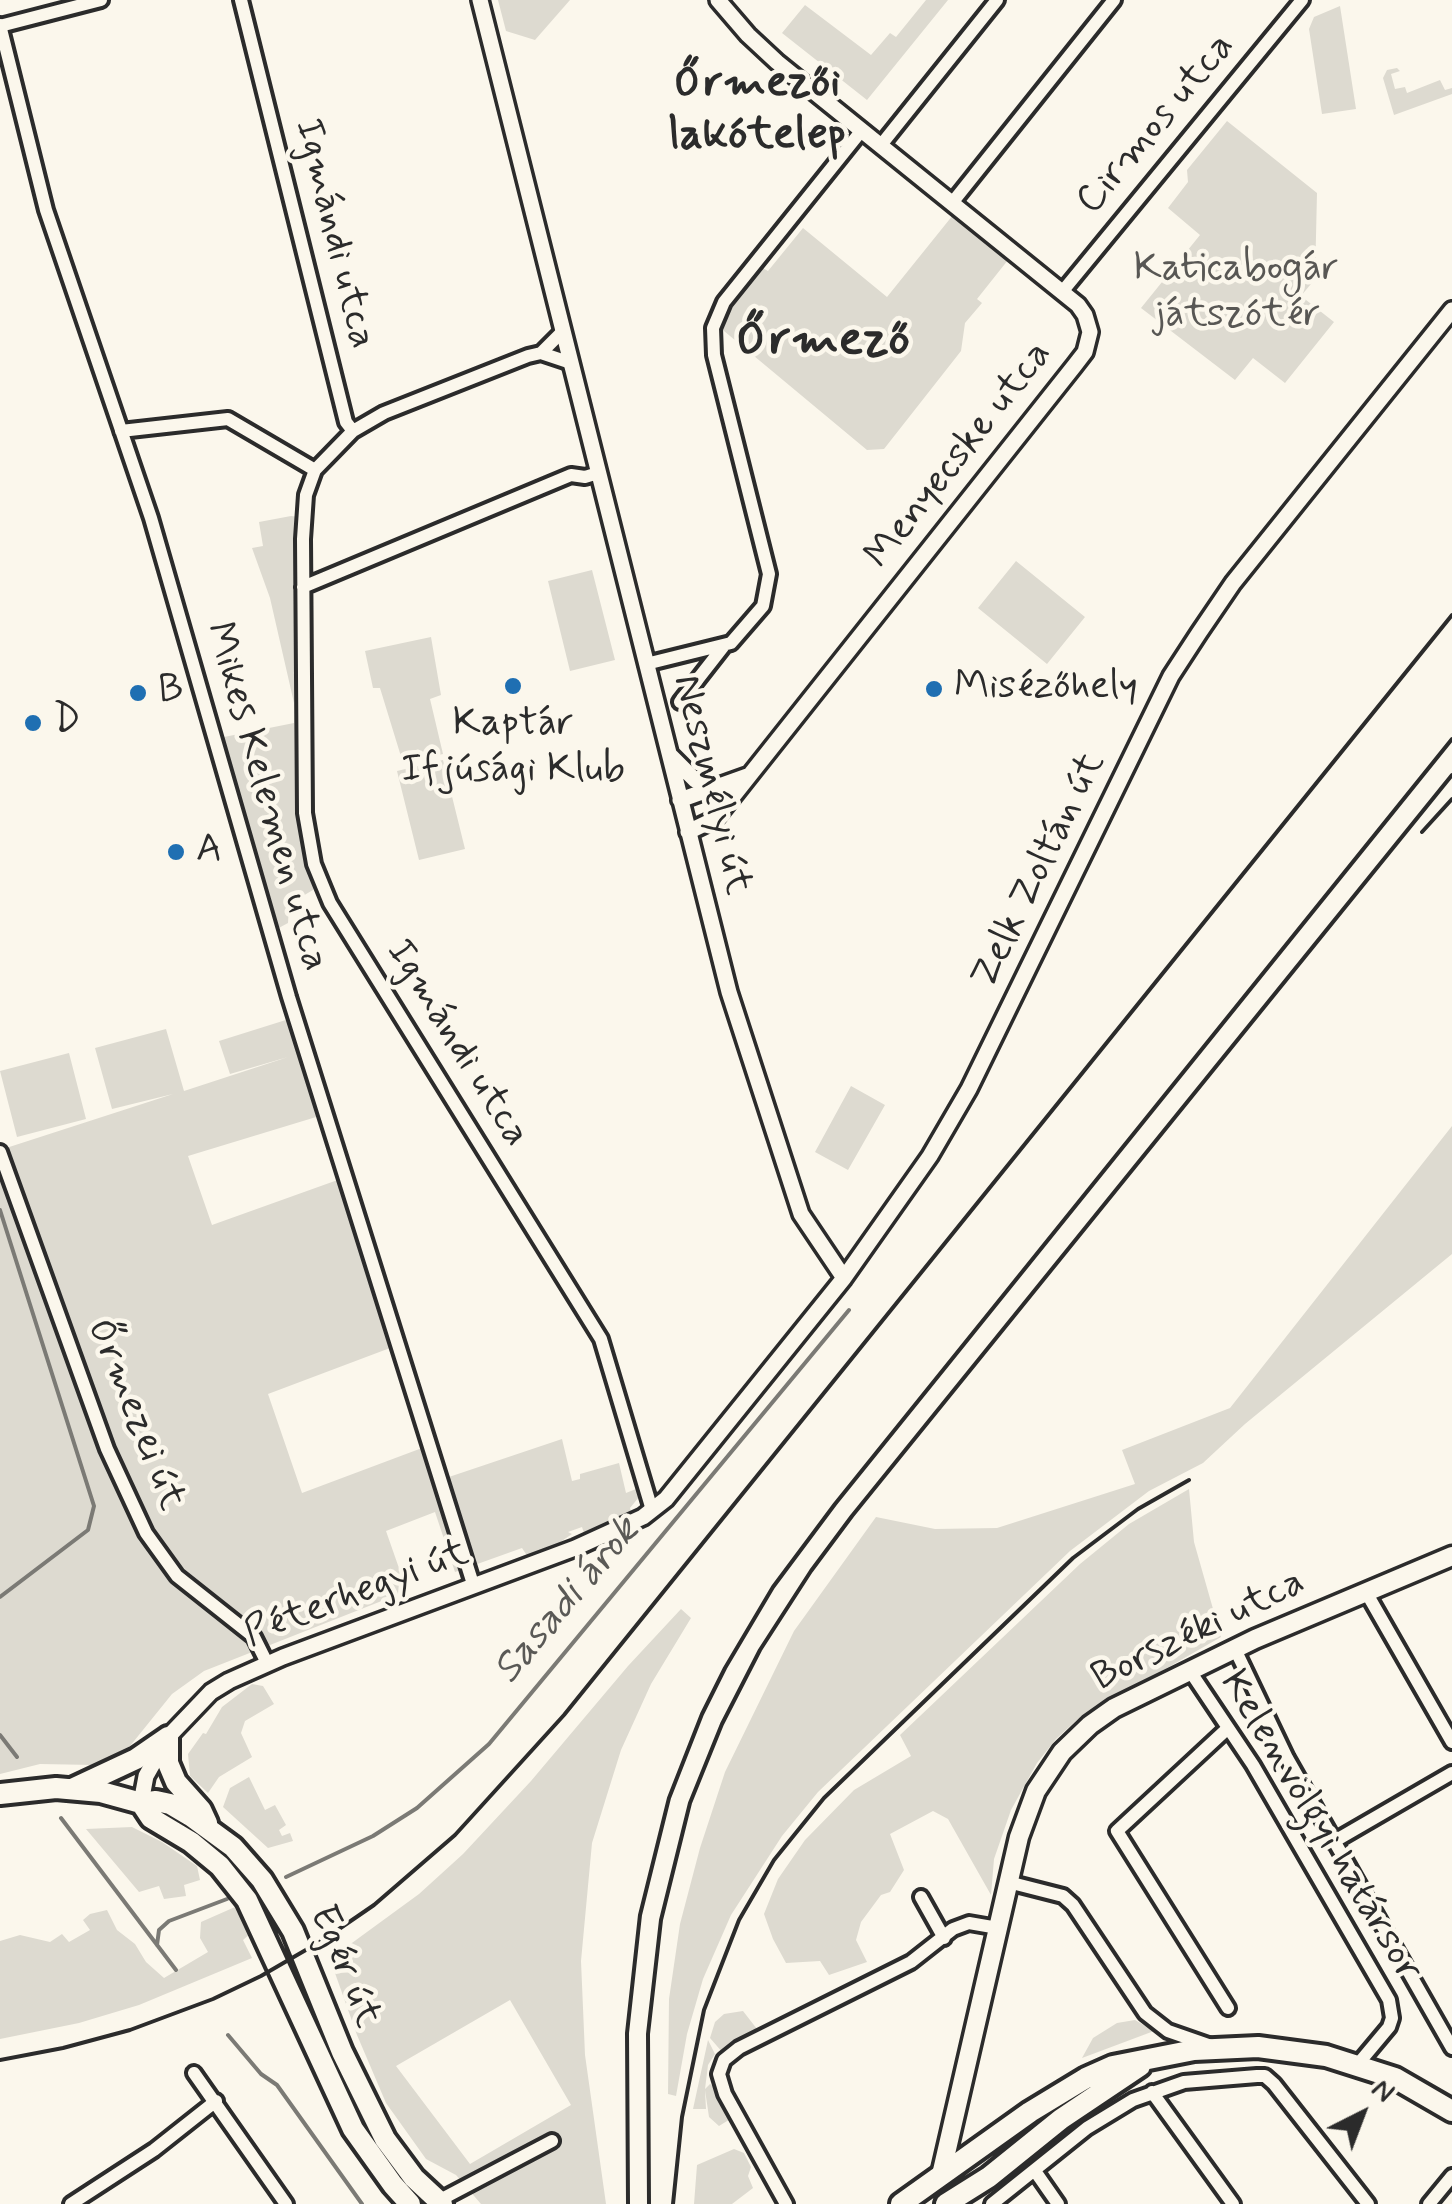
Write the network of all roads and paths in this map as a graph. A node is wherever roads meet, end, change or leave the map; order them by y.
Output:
1 (101, 0) edge
2 (241, 0) edge
3 (480, 0) edge
4 (718, 0) edge
5 (997, 0) edge
6 (1114, 0) edge
7 (1302, 0) edge
8 (0, 26) edge
9 (862, 130) junction
10 (881, 146) junction
11 (952, 203) junction
12 (1062, 292) junction
13 (1452, 310) edge
14 (563, 331) junction
15 (541, 353) junction
16 (571, 362) junction
17 (121, 431) junction
18 (353, 431) junction
19 (315, 470) junction
20 (598, 473) junction
21 (303, 587) junction
22 (723, 647) junction
23 (646, 664) junction
24 (680, 702) dead end
25 (668, 753) junction
26 (747, 776) junction
27 (714, 786) junction
28 (680, 800) junction
29 (688, 832) junction
30 (0, 1152) edge
31 (844, 1278) junction
32 (652, 1510) junction
33 (1452, 1556) edge
34 (473, 1584) junction
35 (1366, 1592) junction
36 (1235, 1649) junction
37 (267, 1663) junction
38 (1190, 1671) junction
39 (1228, 1728) junction
40 (168, 1737) junction
41 (1452, 1742) edge
42 (1452, 1773) edge
43 (73, 1788) junction
44 (0, 1794) edge
45 (141, 1804) junction
46 (210, 1829) junction
47 (1334, 1842) junction
48 (1008, 1882) junction
49 (921, 1897) dead end
50 (998, 1928) junction
51 (944, 1938) junction
52 (1228, 2008) dead end
53 (1218, 2048) junction
54 (1452, 2048) edge
55 (1147, 2061) junction
56 (1358, 2064) junction
57 (194, 2073) dead end
58 (1152, 2092) junction
59 (216, 2101) junction
60 (1450, 2108) edge
61 (552, 2141) dead end
62 (1035, 2171) junction
63 (942, 2176) junction
64 (1452, 2176) edge
65 (437, 2203) edge
66 (71, 2204) edge
67 (286, 2204) edge
68 (410, 2204) edge
69 (786, 2204) edge
70 (901, 2204) edge
71 (931, 2204) edge
72 (946, 2204) edge
73 (992, 2204) edge
74 (1058, 2204) edge
75 (1233, 2204) edge
76 (1368, 2204) edge
77 (1428, 2204) edge

1 - 8 street
2 - 18 street, Igmándi utca
3 - 14 street, Neszmélyi út
4 - 9 street, Menyecske utca
5 - 10 street
6 - 11 street
7 - 12 street, Cirmos utca
8 - 17 street, Mikes Kelemen utca
9 - 10 street, Menyecske utca
9 - 22 street
10 - 11 street, Menyecske utca
11 - 12 street, Menyecske utca
12 - 26 street, Menyecske utca
13 - 31 street, Zelk Zoltán út
14 - 15 street
14 - 16 street, Neszmélyi út
15 - 16 street
15 - 18 street
16 - 20 street, Neszmélyi út
17 - 19 street
17 - 34 street, Mikes Kelemen utca
18 - 19 street
19 - 21 street, Igmándi utca
20 - 21 street
20 - 23 street, Neszmélyi út
21 - 32 street, Igmándi utca
22 - 23 street
22 - 24 street
23 - 25 street, Neszmélyi út
25 - 27 street
25 - 28 street, Neszmélyi út
26 - 27 street
26 - 29 street, Menyecske utca
27 - 28 street
28 - 29 street, Neszmélyi út
29 - 31 street, Neszmélyi út
30 - 37 street, Őrmezei út
31 - 32 street
32 - 34 street, Péterhegyi út
33 - 35 main road, Borszéki utca
34 - 37 street, Péterhegyi út
35 - 36 main road, Borszéki utca
35 - 41 street
36 - 38 main road, Borszéki utca
36 - 47 street
37 - 40 street, Péterhegyi út
38 - 39 street, Kelenvölgyi határsor
38 - 48 main road, Borszéki utca
39 - 52 street
39 - 56 street, Kelenvölgyi határsor
40 - 43 main road
40 - 45 street, Péterhegyi út
40 - 46 main road
42 - 47 street
43 - 44 main road, Egér út
43 - 45 main road, Egér út
45 - 46 main road, Egér út
45 - 68 main road, Egér út
46 - 65 main road, Egér út
47 - 54 street
48 - 50 main road, Borszéki utca
48 - 53 street
49 - 51 street
50 - 51 street
50 - 63 main road, Borszéki utca
51 - 69 street
53 - 55 main road
53 - 56 main road
55 - 63 main road
55 - 72 main road
56 - 60 main road
57 - 59 street
58 - 62 street
58 - 75 street
58 - 76 street
59 - 66 street
59 - 67 street
61 - 65 street
62 - 73 street
62 - 74 street
63 - 70 main road
63 - 71 main road
64 - 77 street

